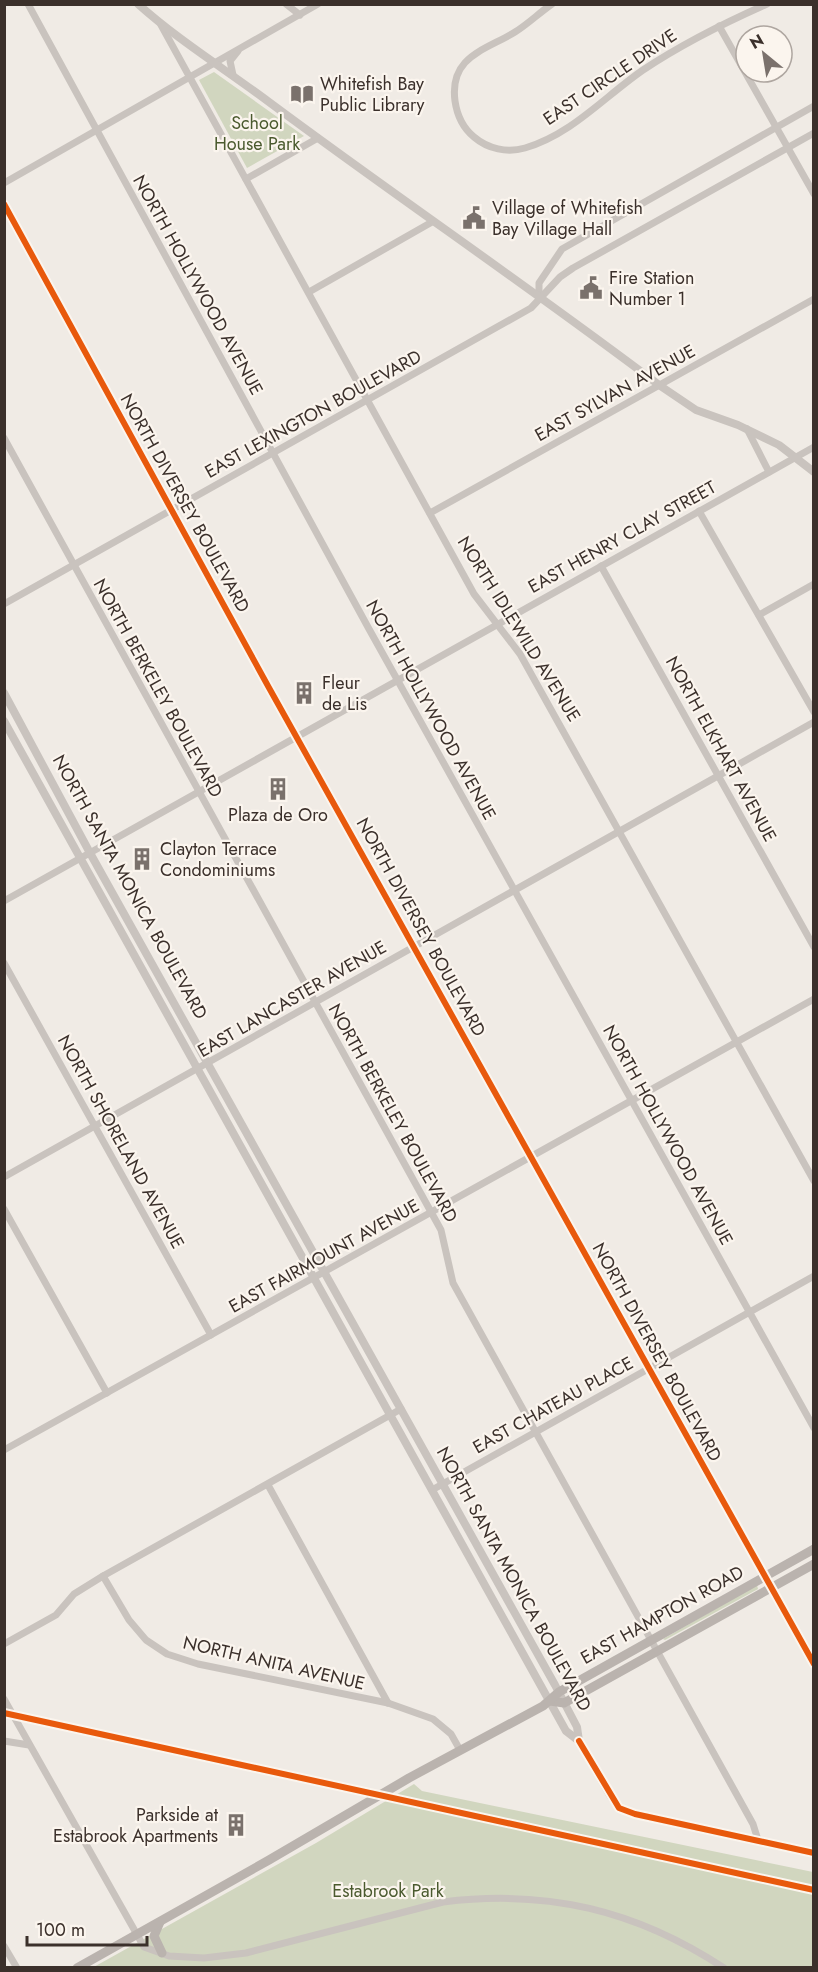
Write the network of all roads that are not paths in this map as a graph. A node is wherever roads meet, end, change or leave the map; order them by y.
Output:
1 (28, 4) edge
2 (138, 4) edge
3 (286, 4) edge
4 (318, 4) edge
5 (552, 4) edge
6 (767, 4) edge
7 (300, 15) junction
8 (161, 25) junction
9 (719, 26) junction
10 (179, 38) junction
11 (240, 49) junction
12 (216, 62) junction
13 (182, 63) junction
14 (233, 75) junction
15 (191, 78) junction
16 (813, 106) edge
17 (776, 127) junction
18 (97, 132) junction
19 (813, 133) edge
20 (318, 138) junction
21 (788, 147) junction
22 (246, 179) junction
23 (4, 183) edge
24 (813, 194) edge
25 (4, 204) edge
26 (432, 222) junction
27 (309, 292) junction
28 (539, 298) junction
29 (813, 299) edge
30 (659, 385) junction
31 (368, 401) junction
32 (747, 429) junction
33 (4, 438) edge
34 (813, 447) edge
35 (273, 453) junction
36 (795, 458) junction
37 (769, 472) junction
38 (813, 472) edge
39 (173, 510) junction
40 (699, 511) junction
41 (430, 513) junction
42 (74, 566) junction
43 (601, 566) junction
44 (813, 584) edge
45 (4, 604) edge
46 (759, 615) junction
47 (497, 624) junction
48 (398, 680) junction
49 (4, 693) edge
50 (813, 712) edge
51 (4, 721) edge
52 (813, 723) edge
53 (297, 737) junction
54 (719, 776) junction
55 (198, 792) junction
56 (619, 832) junction
57 (90, 853) junction
58 (80, 859) junction
59 (514, 890) junction
60 (4, 901) edge
61 (414, 946) junction
62 (813, 946) edge
63 (4, 963) edge
64 (813, 999) edge
65 (316, 1003) junction
66 (736, 1043) junction
67 (209, 1064) junction
68 (198, 1070) junction
69 (633, 1101) junction
70 (95, 1127) junction
71 (532, 1158) junction
72 (4, 1177) edge
73 (813, 1181) edge
74 (4, 1209) edge
75 (432, 1214) junction
76 (325, 1273) junction
77 (813, 1276) edge
78 (314, 1279) junction
79 (748, 1312) junction
80 (211, 1335) junction
81 (648, 1368) junction
82 (107, 1393) junction
83 (401, 1409) junction
84 (391, 1415) junction
85 (813, 1428) edge
86 (535, 1432) junction
87 (4, 1450) edge
88 (442, 1484) junction
89 (267, 1485) junction
90 (432, 1490) junction
91 (813, 1550) edge
92 (813, 1564) edge
93 (103, 1576) junction
94 (765, 1576) junction
95 (771, 1587) junction
96 (651, 1640) junction
97 (4, 1644) edge
98 (657, 1651) junction
99 (813, 1664) edge
100 (592, 1673) junction
101 (599, 1684) junction
102 (559, 1692) junction
103 (4, 1699) edge
104 (550, 1701) junction
105 (388, 1703) junction
106 (564, 1703) junction
107 (4, 1741) edge
108 (579, 1741) junction
109 (29, 1745) junction
110 (460, 1750) junction
111 (758, 1840) junction
112 (813, 1853) edge
113 (164, 1919) junction
114 (136, 1934) junction
115 (4, 1946) edge
116 (162, 1953) junction
117 (16, 1968) edge
118 (77, 1968) edge
119 (724, 1968) edge

1 - 18 street, NORTH HOLLYWOOD AVENUE
2 - 8 street, NORTH IDLEWILD AVENUE
3 - 7 street
4 - 7 street
5 - 9 street, EAST CIRCLE DRIVE
6 - 9 street, EAST CIRCLE DRIVE
7 - 11 street
8 - 10 street
8 - 13 street, NORTH IDLEWILD AVENUE
9 - 17 street
10 - 12 street
10 - 13 street
11 - 12 street
11 - 14 street
12 - 14 street
12 - 15 street
13 - 15 street, NORTH IDLEWILD AVENUE
14 - 20 street
15 - 18 street
15 - 22 street, NORTH IDLEWILD AVENUE
16 - 17 street
17 - 21 street
17 - 28 street
18 - 23 street
18 - 35 street, NORTH HOLLYWOOD AVENUE
19 - 21 street, EAST LEXINGTON BOULEVARD
20 - 22 street
20 - 26 street
21 - 24 street
21 - 28 street, EAST LEXINGTON BOULEVARD
22 - 27 street, NORTH IDLEWILD AVENUE
25 - 39 street, NORTH DIVERSEY BOULEVARD
26 - 27 street
26 - 28 street
27 - 31 street, NORTH IDLEWILD AVENUE
28 - 30 street
28 - 31 street, EAST LEXINGTON BOULEVARD
29 - 30 street, EAST SYLVAN AVENUE
30 - 32 street
30 - 41 street, EAST SYLVAN AVENUE
31 - 35 street, EAST LEXINGTON BOULEVARD
31 - 41 street, NORTH IDLEWILD AVENUE
32 - 36 street
32 - 37 street
33 - 42 street, NORTH BERKELEY BOULEVARD
34 - 36 street, EAST HENRY CLAY STREET
35 - 39 street, EAST LEXINGTON BOULEVARD
35 - 48 street, NORTH HOLLYWOOD AVENUE
36 - 37 street, EAST HENRY CLAY STREET
36 - 38 street
37 - 40 street, EAST HENRY CLAY STREET
39 - 42 street, EAST LEXINGTON BOULEVARD
39 - 53 street, NORTH DIVERSEY BOULEVARD
40 - 43 street, EAST HENRY CLAY STREET
40 - 46 street
41 - 47 street, NORTH IDLEWILD AVENUE
42 - 45 street, EAST LEXINGTON BOULEVARD
42 - 55 street, NORTH BERKELEY BOULEVARD
43 - 47 street, EAST HENRY CLAY STREET
43 - 54 street, NORTH ELKHART AVENUE
44 - 46 street
46 - 50 street
47 - 48 street, EAST HENRY CLAY STREET
47 - 56 street, NORTH IDLEWILD AVENUE
48 - 53 street, EAST HENRY CLAY STREET
48 - 59 street, NORTH HOLLYWOOD AVENUE
49 - 57 street, NORTH SANTA MONICA BOULEVARD
51 - 58 street, NORTH SANTA MONICA BOULEVARD
52 - 54 street, EAST LANCASTER AVENUE
53 - 55 street, EAST HENRY CLAY STREET
53 - 61 street, NORTH DIVERSEY BOULEVARD
54 - 56 street, EAST LANCASTER AVENUE
54 - 62 street, NORTH ELKHART AVENUE
55 - 57 street, EAST HENRY CLAY STREET
55 - 65 street, NORTH BERKELEY BOULEVARD
56 - 59 street, EAST LANCASTER AVENUE
56 - 66 street, NORTH IDLEWILD AVENUE
57 - 58 street, EAST HENRY CLAY STREET
57 - 67 street, NORTH SANTA MONICA BOULEVARD
58 - 60 street, EAST HENRY CLAY STREET
58 - 68 street, NORTH SANTA MONICA BOULEVARD
59 - 61 street, EAST LANCASTER AVENUE
59 - 69 street, NORTH HOLLYWOOD AVENUE
61 - 65 street, EAST LANCASTER AVENUE
61 - 71 street, NORTH DIVERSEY BOULEVARD
63 - 70 street, NORTH SHORELAND AVENUE
64 - 66 street, EAST FAIRMOUNT AVENUE
65 - 67 street, EAST LANCASTER AVENUE
65 - 75 street, NORTH BERKELEY BOULEVARD
66 - 69 street, EAST FAIRMOUNT AVENUE
66 - 73 street, NORTH IDLEWILD AVENUE
67 - 68 street, EAST LANCASTER AVENUE
67 - 76 street, NORTH SANTA MONICA BOULEVARD
68 - 70 street, EAST LANCASTER AVENUE
68 - 78 street, NORTH SANTA MONICA BOULEVARD
69 - 71 street, EAST FAIRMOUNT AVENUE
69 - 79 street, NORTH HOLLYWOOD AVENUE
70 - 72 street, EAST LANCASTER AVENUE
70 - 80 street, NORTH SHORELAND AVENUE
71 - 75 street, EAST FAIRMOUNT AVENUE
71 - 81 street, NORTH DIVERSEY BOULEVARD
74 - 82 street
75 - 76 street, EAST FAIRMOUNT AVENUE
75 - 86 street, NORTH BERKELEY BOULEVARD
76 - 78 street, EAST FAIRMOUNT AVENUE
76 - 83 street, NORTH SANTA MONICA BOULEVARD
77 - 79 street, EAST CHATEAU PLACE
78 - 80 street, EAST FAIRMOUNT AVENUE
78 - 84 street, NORTH SANTA MONICA BOULEVARD
79 - 81 street, EAST CHATEAU PLACE
79 - 85 street, NORTH HOLLYWOOD AVENUE
80 - 82 street, EAST FAIRMOUNT AVENUE
81 - 86 street, EAST CHATEAU PLACE
81 - 94 street, NORTH DIVERSEY BOULEVARD
82 - 87 street, EAST FAIRMOUNT AVENUE
83 - 84 street
83 - 88 street, NORTH SANTA MONICA BOULEVARD
84 - 89 street
84 - 90 street, NORTH SANTA MONICA BOULEVARD
86 - 88 street, EAST CHATEAU PLACE
86 - 96 street, NORTH BERKELEY BOULEVARD
88 - 90 street, EAST CHATEAU PLACE
88 - 102 street, NORTH SANTA MONICA BOULEVARD
89 - 93 street
89 - 105 street
90 - 104 street, NORTH SANTA MONICA BOULEVARD
91 - 94 main road, EAST HAMPTON ROAD
92 - 95 main road, EAST HAMPTON ROAD
93 - 97 street
93 - 105 street, NORTH ANITA AVENUE
94 - 95 street, NORTH DIVERSEY BOULEVARD
94 - 96 main road, EAST HAMPTON ROAD
95 - 98 main road, EAST HAMPTON ROAD
95 - 99 street, NORTH DIVERSEY BOULEVARD
96 - 98 street, NORTH BERKELEY BOULEVARD
96 - 100 main road, EAST HAMPTON ROAD
98 - 101 main road, EAST HAMPTON ROAD
98 - 111 street, NORTH BERKELEY BOULEVARD
100 - 101 main road
100 - 102 main road, EAST HAMPTON ROAD
101 - 106 main road, EAST HAMPTON ROAD
102 - 104 main road, EAST HAMPTON ROAD
102 - 106 street, NORTH SANTA MONICA BOULEVARD
103 - 109 street
104 - 106 main road
104 - 108 street, NORTH SANTA MONICA BOULEVARD
104 - 110 main road, EAST HAMPTON ROAD
105 - 110 street, NORTH ANITA AVENUE
106 - 108 street, NORTH SANTA MONICA BOULEVARD
107 - 109 street
108 - 111 street
109 - 114 street
110 - 113 main road, EAST HAMPTON ROAD
111 - 112 street
113 - 114 main road, EAST HAMPTON ROAD
113 - 116 main road
114 - 116 street
114 - 118 main road, EAST HAMPTON ROAD
115 - 117 street
116 - 119 street

